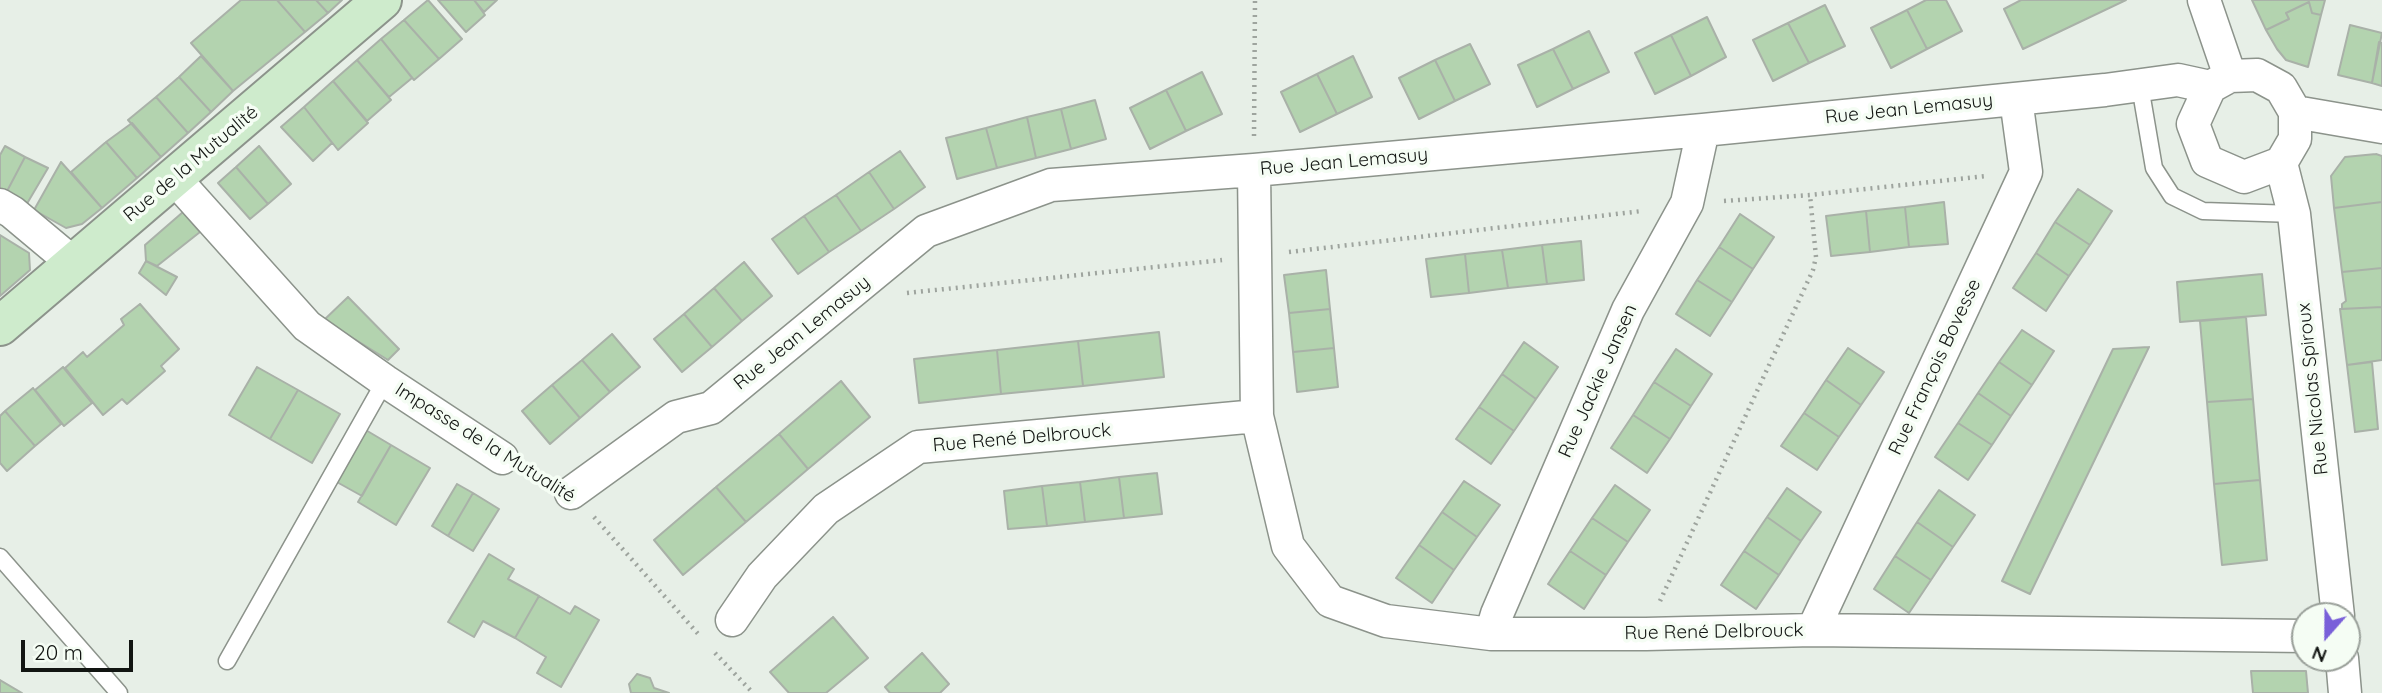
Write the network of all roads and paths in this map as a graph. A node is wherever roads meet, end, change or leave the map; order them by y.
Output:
1 (382, 0) edge
2 (1255, 0) edge
3 (2204, 0) edge
4 (2220, 82) junction
5 (2140, 86) junction
6 (2016, 99) junction
7 (2295, 112) junction
8 (2382, 127) edge
9 (1703, 130) junction
10 (2281, 163) junction
11 (1254, 170) junction
12 (2026, 172) junction
13 (175, 179) junction
14 (1810, 195) junction
15 (1687, 203) junction
16 (0, 205) edge
17 (2294, 214) junction
18 (1255, 256) junction
19 (73, 263) junction
20 (853, 292) junction
21 (0, 326) edge
22 (385, 381) junction
23 (1257, 416) junction
24 (502, 458) dead end
25 (571, 492) joint
26 (0, 557) edge
27 (2336, 602) edge
28 (732, 620) dead end
29 (1812, 630) junction
30 (1491, 634) junction
31 (1646, 634) junction
32 (2291, 636) edge
33 (228, 661) dead end
34 (2343, 672) edge
35 (119, 693) edge
36 (753, 693) edge
37 (2345, 693) edge

1 - 13 street, Rue de la Mutualité
2 - 11 path
3 - 4 street
4 - 5 street, Rue Jean Lemasuy
4 - 7 street
4 - 10 street
5 - 6 street, Rue Jean Lemasuy
5 - 17 lane
6 - 9 street, Rue Jean Lemasuy
6 - 12 street
7 - 8 street
7 - 10 street
9 - 11 street, Rue Jean Lemasuy
9 - 15 street, Rue Jackie Jansen
10 - 17 street, Rue Nicolas Spiroux
11 - 18 street, Rue René Delbrouck
11 - 20 street, Rue Jean Lemasuy
12 - 14 path
12 - 29 street, Rue François Bovesse
13 - 19 street, Rue de la Mutualité
13 - 22 street, Impasse de la Mutualité
14 - 15 path
14 - 31 path
15 - 18 path
15 - 30 street, Rue Jackie Jansen
16 - 19 street
17 - 27 street, Rue Nicolas Spiroux
18 - 20 path
18 - 23 street, Rue René Delbrouck
19 - 21 street, Rue de la Mutualité
20 - 25 street, Rue Jean Lemasuy
22 - 24 street, Impasse de la Mutualité
22 - 33 lane
23 - 28 street, Rue René Delbrouck
23 - 30 street, Rue René Delbrouck
25 - 36 path, Impasse de la Mutualité
26 - 35 lane
29 - 31 street, Rue René Delbrouck
29 - 32 street, Rue René Delbrouck
30 - 31 street, Rue René Delbrouck
34 - 37 street

